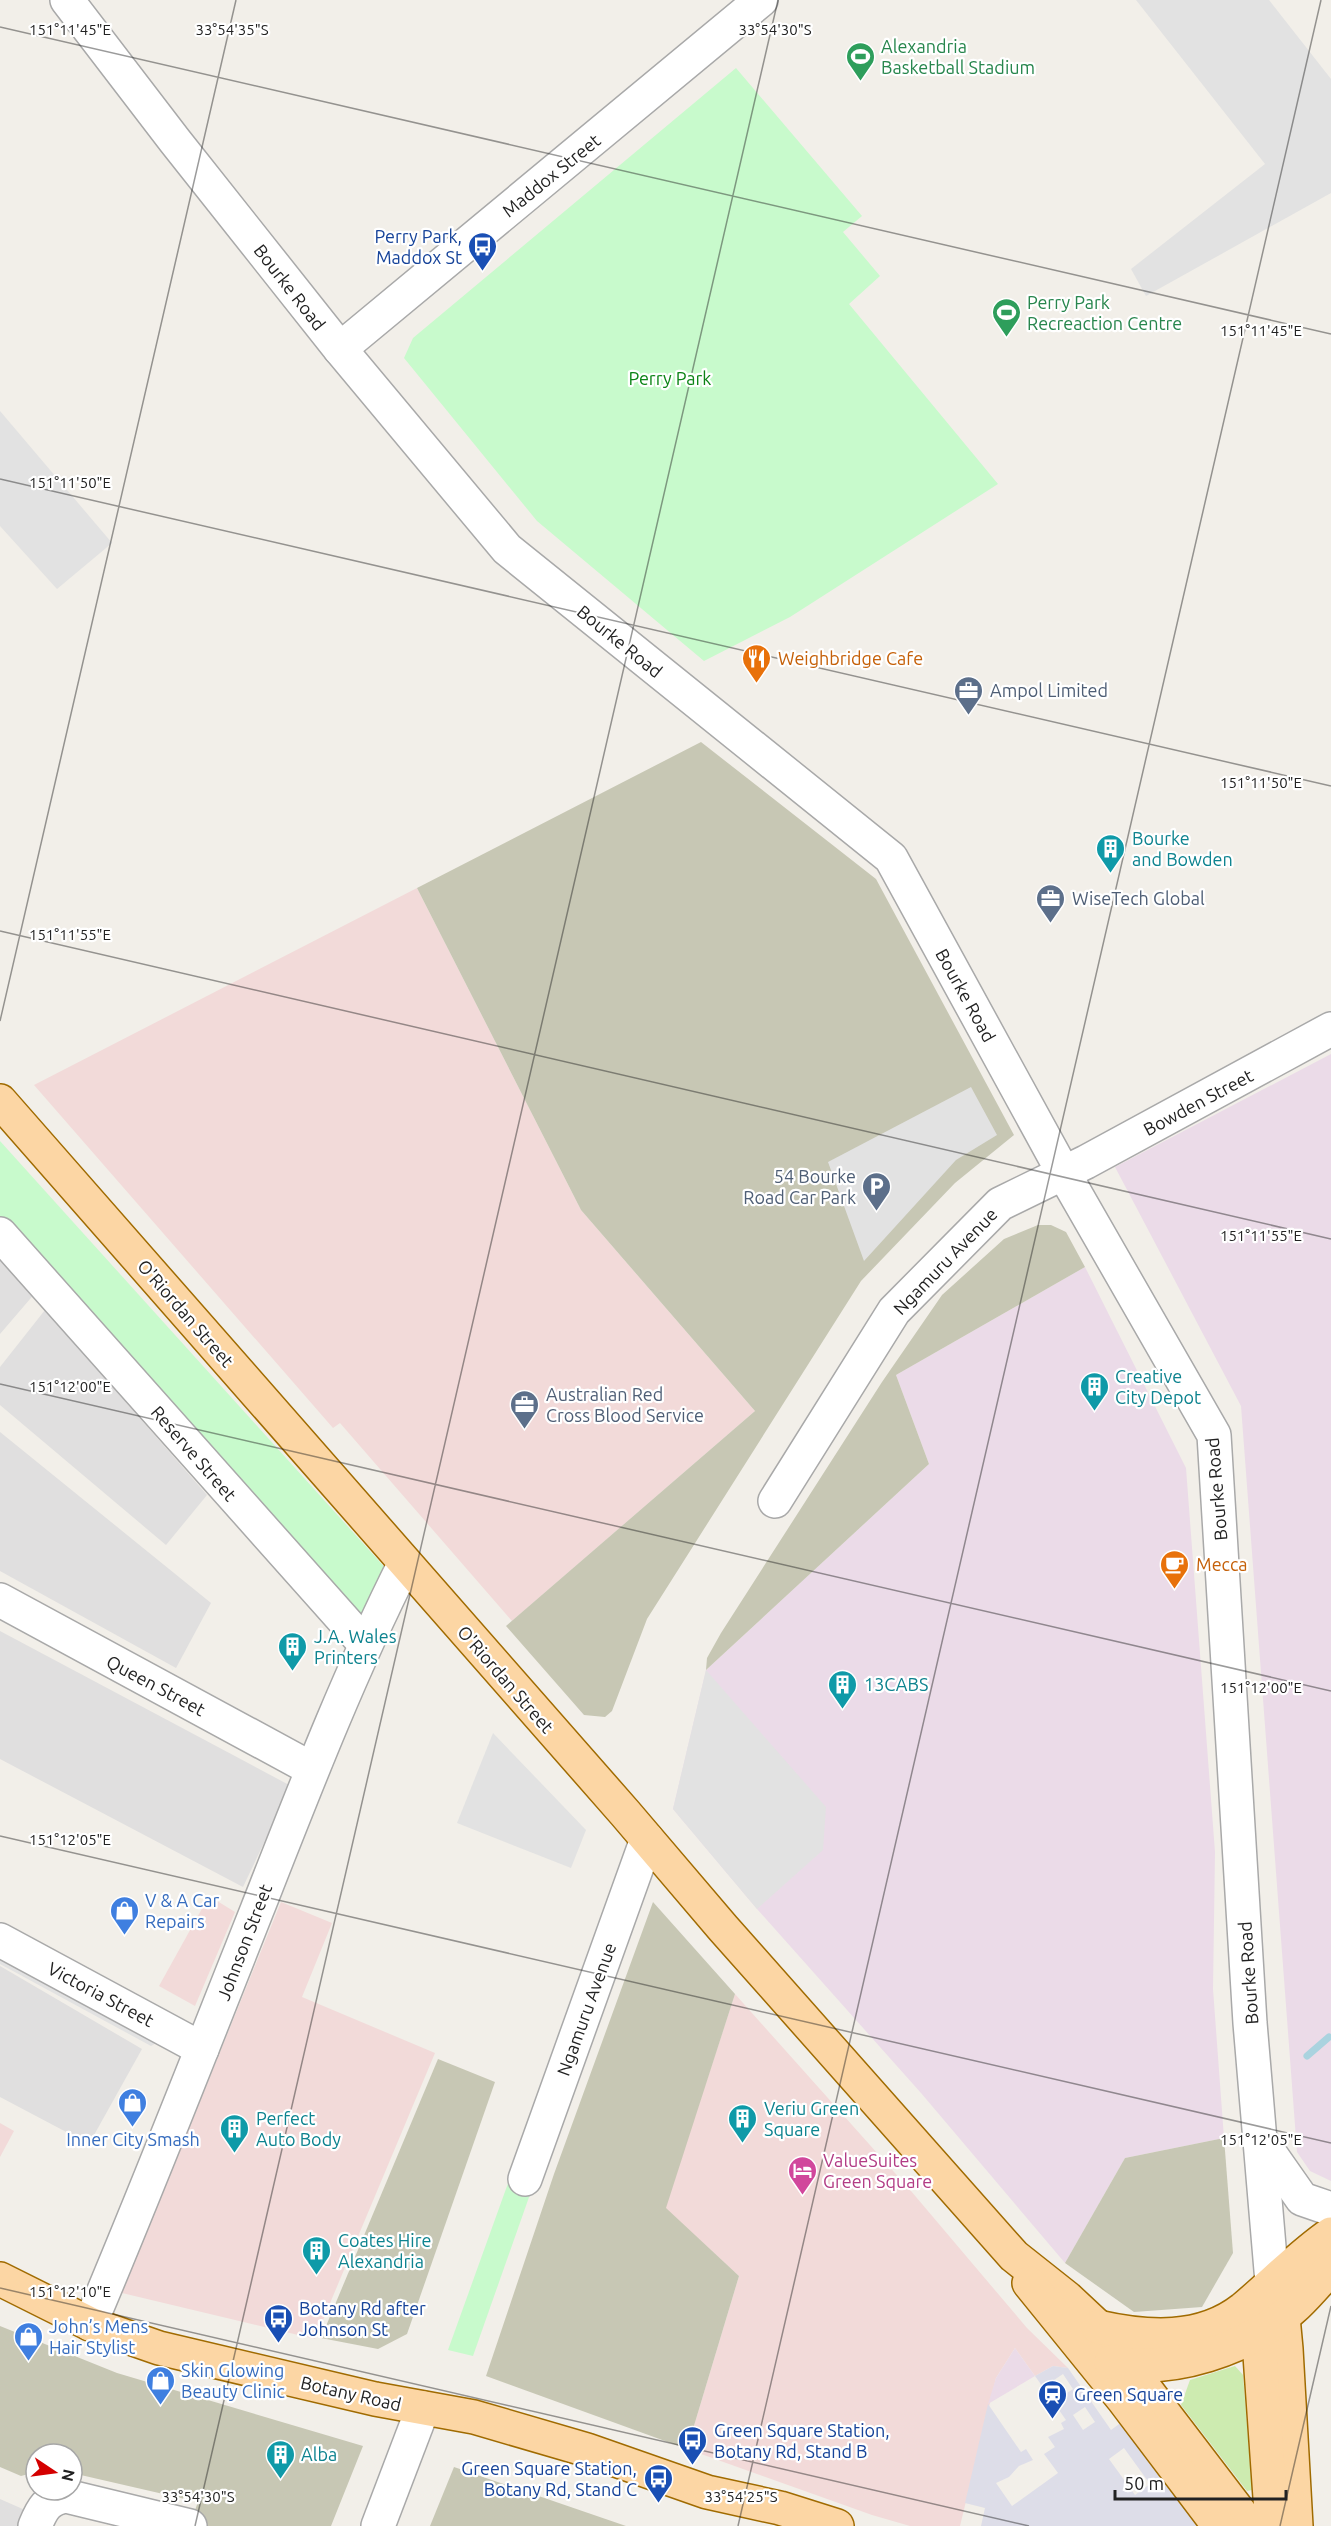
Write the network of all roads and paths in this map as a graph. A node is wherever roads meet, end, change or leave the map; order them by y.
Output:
1 (67, 0) edge
2 (761, 0) edge
3 (340, 349) junction
4 (1331, 1029) edge
5 (1, 1102) edge
6 (1063, 1172) junction
7 (0, 1234) edge
8 (775, 1501) dead end
9 (405, 1563) junction
10 (0, 1600) edge
11 (364, 1644) junction
12 (312, 1769) junction
13 (647, 1839) junction
14 (0, 1940) edge
15 (202, 2049) junction
16 (1261, 2141) junction
17 (525, 2179) dead end
18 (1331, 2209) edge
19 (1331, 2234) edge
20 (1331, 2269) edge
21 (0, 2278) edge
22 (1272, 2282) junction
23 (1272, 2323) junction
24 (90, 2324) junction
25 (1089, 2337) junction
26 (1128, 2364) junction
27 (433, 2410) junction
28 (707, 2492) junction
29 (35, 2526) edge
30 (190, 2526) edge
31 (378, 2526) edge
32 (399, 2526) edge
33 (771, 2526) edge
34 (837, 2526) edge
35 (1219, 2526) edge
36 (1250, 2526) edge
37 (1272, 2526) edge
38 (1296, 2526) edge

1 - 3 street, Bourke Road
2 - 3 street, Maddox Street
3 - 6 street, Bourke Road
4 - 6 street, Bowden Street
5 - 9 main road, O'Riordan Street
6 - 8 street, Ngamuru Avenue
6 - 16 street, Bourke Road
7 - 11 street, Reserve Street
9 - 11 street, Johnson Street
9 - 13 main road, O'Riordan Street
10 - 12 street, Queen Street
11 - 12 street, Johnson Street
12 - 15 street, Johnson Street
13 - 17 street, Ngamuru Avenue
13 - 25 main road, O'Riordan Street
14 - 15 street, Victoria Street
15 - 24 street, Johnson Street
16 - 18 street
16 - 22 street, Bourke Road
19 - 22 main road
20 - 23 main road, O'Riordan Street
21 - 24 main road, Botany Road
22 - 23 main road, Bourke Road
22 - 25 main road
23 - 26 main road, O'Riordan Street
23 - 37 main road, Bourke Road
23 - 38 main road, Bourke Road
24 - 27 main road, Botany Road
25 - 26 main road, O'Riordan Street
25 - 35 main road, O'Riordan Street
26 - 36 main road
27 - 28 main road, Botany Road
27 - 31 street
27 - 32 street
28 - 33 main road, Botany Road
28 - 34 main road, Botany Road
29 - 30 street

